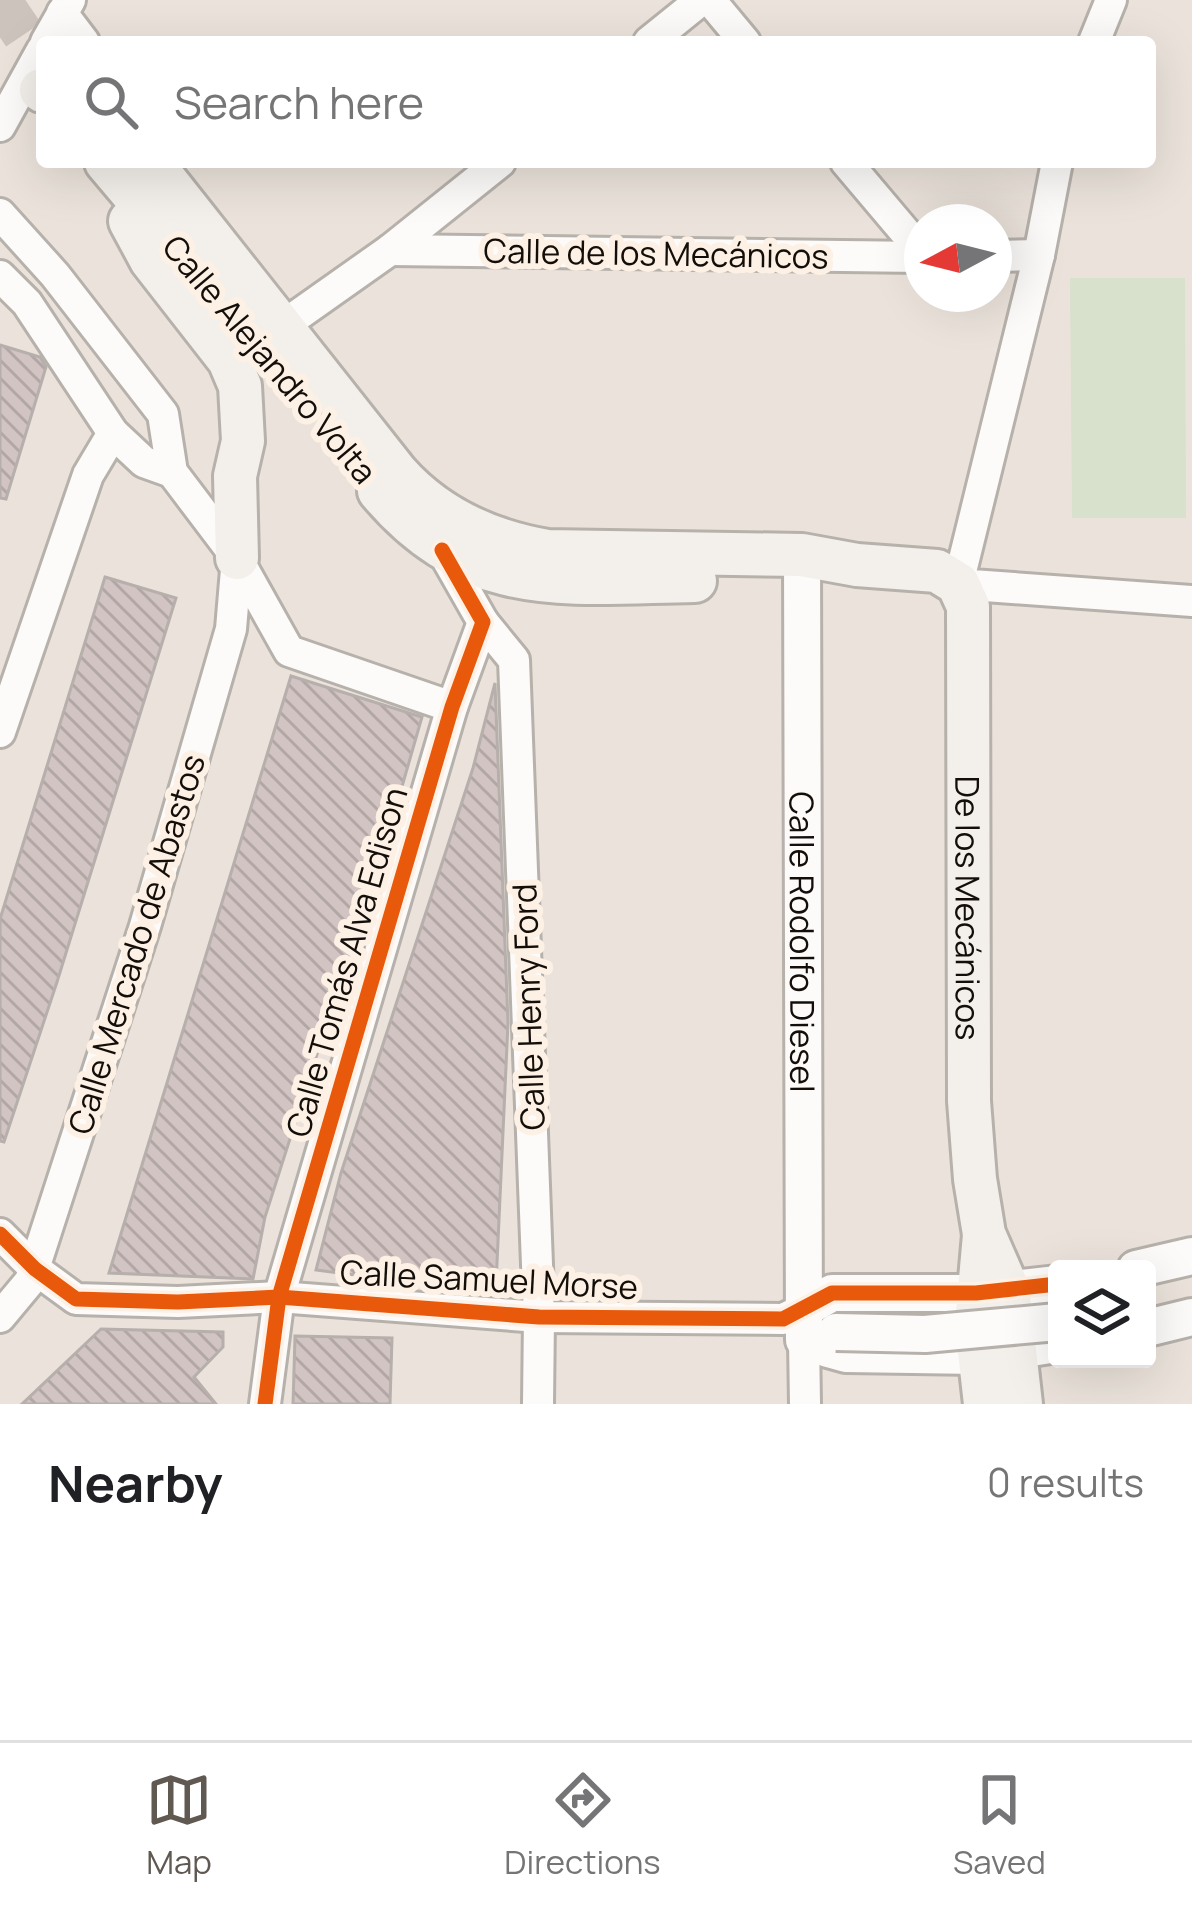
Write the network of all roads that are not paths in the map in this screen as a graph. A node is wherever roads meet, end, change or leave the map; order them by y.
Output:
1 (701, 0) edge
2 (710, 0) edge
3 (1111, 0) edge
4 (66, 6) edge
5 (50, 36) edge
6 (81, 36) edge
7 (656, 36) edge
8 (741, 36) edge
9 (1096, 36) edge
10 (36, 61) edge
11 (0, 126) edge
12 (105, 168) edge
13 (107, 168) edge
14 (156, 168) edge
15 (182, 168) edge
16 (493, 168) edge
17 (852, 168) edge
18 (1056, 168) edge
19 (0, 214) edge
20 (904, 232) edge
21 (391, 250) junction
22 (904, 254) edge
23 (1039, 255) junction
24 (1012, 256) edge
25 (0, 276) edge
26 (298, 315) junction
27 (349, 416) junction
28 (113, 433) junction
29 (172, 472) junction
30 (444, 533) junction
31 (237, 558) junction
32 (802, 567) junction
33 (958, 584) junction
34 (1192, 601) edge
35 (482, 622) junction
36 (452, 707) junction
37 (0, 732) edge
38 (0, 1234) edge
39 (1192, 1256) edge
40 (1156, 1264) edge
41 (34, 1269) junction
42 (1192, 1280) edge
43 (1048, 1285) edge
44 (1156, 1290) edge
45 (992, 1291) junction
46 (1192, 1294) edge
47 (278, 1297) junction
48 (1156, 1303) edge
49 (1048, 1309) edge
50 (0, 1317) edge
51 (539, 1317) junction
52 (1192, 1317) edge
53 (1048, 1323) edge
54 (812, 1325) junction
55 (1156, 1326) edge
56 (1048, 1345) edge
57 (996, 1354) junction
58 (265, 1404) edge
59 (538, 1404) edge
60 (805, 1404) edge
61 (985, 1404) edge
62 (1021, 1404) edge

1 - 7 street
2 - 8 street
3 - 9 street
4 - 5 street
4 - 6 street
10 - 11 street
12 - 31 main road
13 - 30 main road, Calle Alejandro Volta
14 - 27 main road, Calle Alejandro Volta
15 - 26 street
16 - 21 street
17 - 20 street
18 - 23 street
19 - 29 street
21 - 22 street, Calle de los Mecánicos
21 - 26 street
23 - 24 street
23 - 33 street
25 - 28 street
26 - 27 street
27 - 30 main road, Calle Alejandro Volta
28 - 29 street
28 - 37 street
29 - 31 street
30 - 32 main road, Calle Alejandro Volta
30 - 35 street
31 - 36 street
31 - 41 street, Calle Mercado de Abastos
32 - 33 main road, Calle Alejandro Volta
32 - 54 street, Calle Rodolfo Diesel
33 - 34 street, Calle Alejandro Volta
33 - 45 main road, De los Mecánicos
35 - 36 street, Calle Tomás Alva Edison
35 - 51 street, Calle Henry Ford
36 - 47 street, Calle Tomás Alva Edison
38 - 41 street, Calle Samuel Morse
39 - 40 street
41 - 47 street, Calle Samuel Morse
41 - 50 street, Calle Mercado de Abastos
42 - 44 street
43 - 45 street
45 - 54 street
45 - 57 main road, De los Mecánicos
46 - 48 street
47 - 51 street, Calle Samuel Morse
47 - 58 street, Calle Tomás Alva Edison
49 - 54 street, Calle Samuel Morse
51 - 54 street, Calle Samuel Morse
51 - 59 street, Calle Henry Ford
52 - 55 street
53 - 54 street, Calle Samuel Morse, bridge
54 - 57 street
54 - 60 street
56 - 57 street
57 - 61 main road
57 - 62 main road

